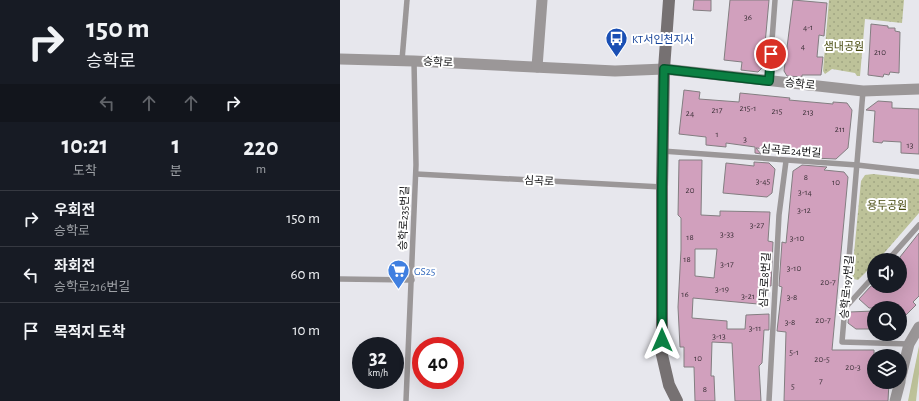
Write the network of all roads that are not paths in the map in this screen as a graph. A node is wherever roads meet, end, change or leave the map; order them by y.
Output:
1 (407, 0) edge
2 (542, 0) edge
3 (669, 0) edge
4 (776, 0) edge
5 (340, 59) edge
6 (402, 60) junction
7 (414, 61) junction
8 (537, 67) junction
9 (664, 69) junction
10 (769, 81) junction
11 (919, 89) edge
12 (863, 91) junction
13 (662, 151) junction
14 (786, 161) junction
15 (857, 165) junction
16 (919, 172) edge
17 (416, 174) junction
18 (662, 187) junction
19 (919, 225) edge
20 (894, 253) edge
21 (340, 279) edge
22 (412, 280) junction
23 (867, 284) edge
24 (845, 308) junction
25 (919, 327) edge
26 (909, 344) junction
27 (907, 352) edge
28 (898, 389) edge
29 (406, 401) edge
30 (677, 401) edge
31 (769, 401) edge
32 (895, 401) edge

1 - 6 lane
2 - 8 street
3 - 9 street
4 - 10 lane
5 - 6 street, 승학로
6 - 7 street, 승학로
7 - 8 street, 승학로
7 - 17 lane, 승학로235번길
8 - 9 street, 승학로
9 - 10 street, 승학로
9 - 13 street
10 - 12 street, 승학로
11 - 12 street, 승학로
12 - 15 lane, 승학로197번길
13 - 14 lane, 심곡로24번길
13 - 18 street
14 - 15 lane, 심곡로24번길
14 - 31 lane, 심곡로8번길
15 - 16 lane, 심곡로24번길
15 - 24 lane, 승학로197번길
17 - 18 lane, 심곡로
17 - 22 lane, 승학로235번길
18 - 30 street
19 - 20 lane
21 - 22 lane
22 - 29 lane, 승학로235번길
23 - 24 lane
24 - 26 lane, 승학로197번길
25 - 26 street
26 - 27 street
28 - 32 street

